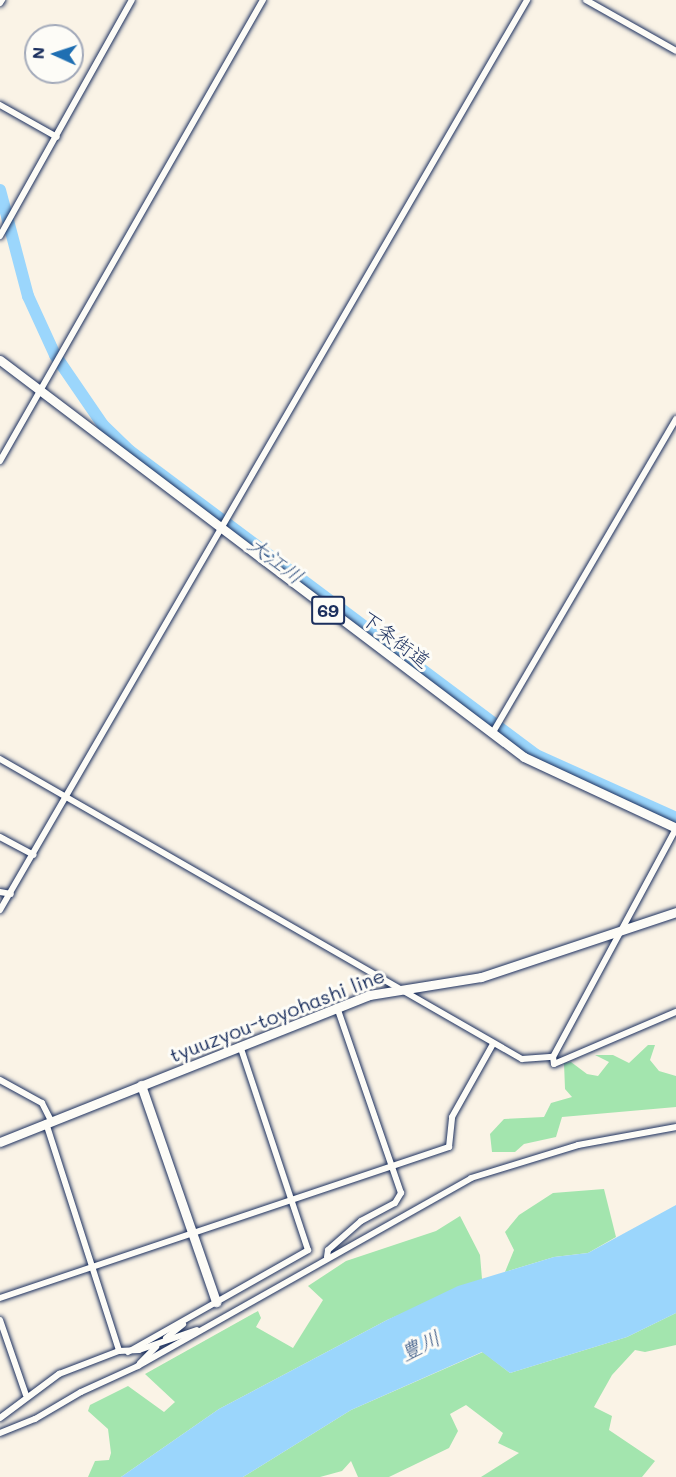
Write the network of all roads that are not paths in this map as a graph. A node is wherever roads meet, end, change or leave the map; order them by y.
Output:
1 (132, 0) edge
2 (263, 0) edge
3 (527, 0) edge
4 (586, 0) edge
5 (676, 51) edge
6 (0, 105) edge
7 (57, 137) junction
8 (0, 235) edge
9 (0, 360) edge
10 (41, 390) junction
11 (676, 419) edge
12 (0, 461) edge
13 (220, 530) junction
14 (496, 730) junction
15 (0, 759) edge
16 (67, 797) junction
17 (676, 828) edge
18 (0, 837) edge
19 (34, 855) junction
20 (0, 892) edge
21 (11, 894) junction
22 (0, 910) edge
23 (676, 912) edge
24 (621, 930) junction
25 (398, 988) junction
26 (337, 1007) junction
27 (676, 1012) edge
28 (494, 1044) junction
29 (240, 1046) junction
30 (553, 1057) junction
31 (0, 1080) edge
32 (141, 1086) junction
33 (49, 1122) junction
34 (676, 1127) edge
35 (0, 1142) edge
36 (393, 1167) junction
37 (291, 1201) junction
38 (192, 1234) junction
39 (327, 1257) junction
40 (93, 1268) junction
41 (0, 1298) edge
42 (216, 1302) junction
43 (198, 1312) junction
44 (0, 1320) edge
45 (201, 1329) junction
46 (159, 1344) junction
47 (119, 1351) junction
48 (128, 1352) junction
49 (138, 1366) junction
50 (26, 1395) junction
51 (0, 1418) edge
52 (0, 1432) edge

1 - 7 street
2 - 10 street
3 - 13 street
4 - 5 street
6 - 7 street
7 - 8 street
9 - 10 main road, 下条街道 / 69
10 - 12 street
10 - 13 main road, 下条街道 / 69
11 - 14 street
13 - 14 main road, 下条街道 / 69
13 - 16 street
14 - 17 main road, 下条街道 / 69
15 - 16 street
16 - 19 street
16 - 25 street
17 - 24 street
18 - 19 street
19 - 21 street
20 - 21 street
21 - 22 street
23 - 24 main road, tyuuzyou-toyohashi line
24 - 25 main road, tyuuzyou-toyohashi line
24 - 30 street
25 - 26 main road, tyuuzyou-toyohashi line
25 - 28 street
26 - 29 main road, tyuuzyou-toyohashi line
26 - 36 street
27 - 30 street
28 - 30 street
28 - 36 street
29 - 32 main road, tyuuzyou-toyohashi line
29 - 37 street
31 - 33 street
32 - 33 main road, tyuuzyou-toyohashi line
32 - 38 main road
33 - 35 main road, tyuuzyou-toyohashi line
33 - 40 street
34 - 39 street
36 - 37 street
36 - 39 street
37 - 38 street
37 - 42 street
38 - 40 street
38 - 42 main road
39 - 45 street
40 - 41 street
40 - 47 street
42 - 43 street
43 - 46 street
43 - 48 street
44 - 50 street
45 - 46 street
45 - 49 street
46 - 48 street
46 - 49 street
47 - 48 street
47 - 50 street
49 - 52 street
50 - 51 street

